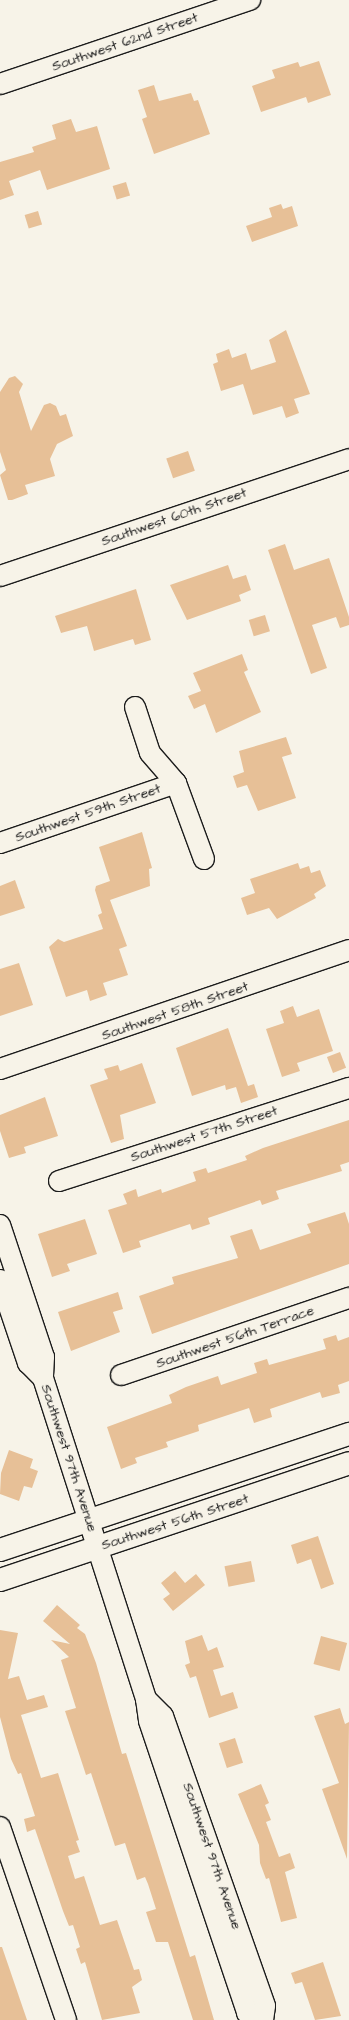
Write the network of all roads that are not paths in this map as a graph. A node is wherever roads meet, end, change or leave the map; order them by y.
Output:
1 (250, 0) edge
2 (0, 84) edge
3 (349, 459) edge
4 (0, 576) edge
5 (135, 707) dead end
6 (176, 783) junction
7 (0, 843) edge
8 (204, 859) dead end
9 (349, 950) edge
10 (0, 1069) edge
11 (349, 1088) edge
12 (59, 1181) dead end
13 (0, 1225) edge
14 (0, 1280) edge
15 (349, 1298) edge
16 (121, 1375) dead end
17 (43, 1378) junction
18 (349, 1434) edge
19 (349, 1463) edge
20 (90, 1521) junction
21 (98, 1548) junction
22 (0, 1550) edge
23 (0, 1580) edge
24 (146, 1699) junction
25 (0, 1827) edge
26 (66, 2020) edge
27 (255, 2020) edge
28 (262, 2020) edge

1 - 2 street, Southwest 62nd Street
3 - 4 street, Southwest 60th Street
5 - 6 street
6 - 7 street, Southwest 59th Street
6 - 8 street
9 - 10 street, Southwest 58th Street
11 - 12 street, Southwest 57th Street
13 - 17 street, Southwest 97th Avenue
14 - 17 street, Southwest 97th Avenue
15 - 16 street, Southwest 56th Terrace
17 - 20 street, Southwest 97th Avenue
18 - 20 main road, Southwest 56th Street
19 - 21 main road, Southwest 56th Street
20 - 21 street, Southwest 97th Avenue
20 - 22 main road, Southwest 56th Street
21 - 23 main road, Southwest 56th Street
21 - 24 street, Southwest 97th Avenue
24 - 27 street, Southwest 97th Avenue
24 - 28 street, Southwest 97th Avenue
25 - 26 street

